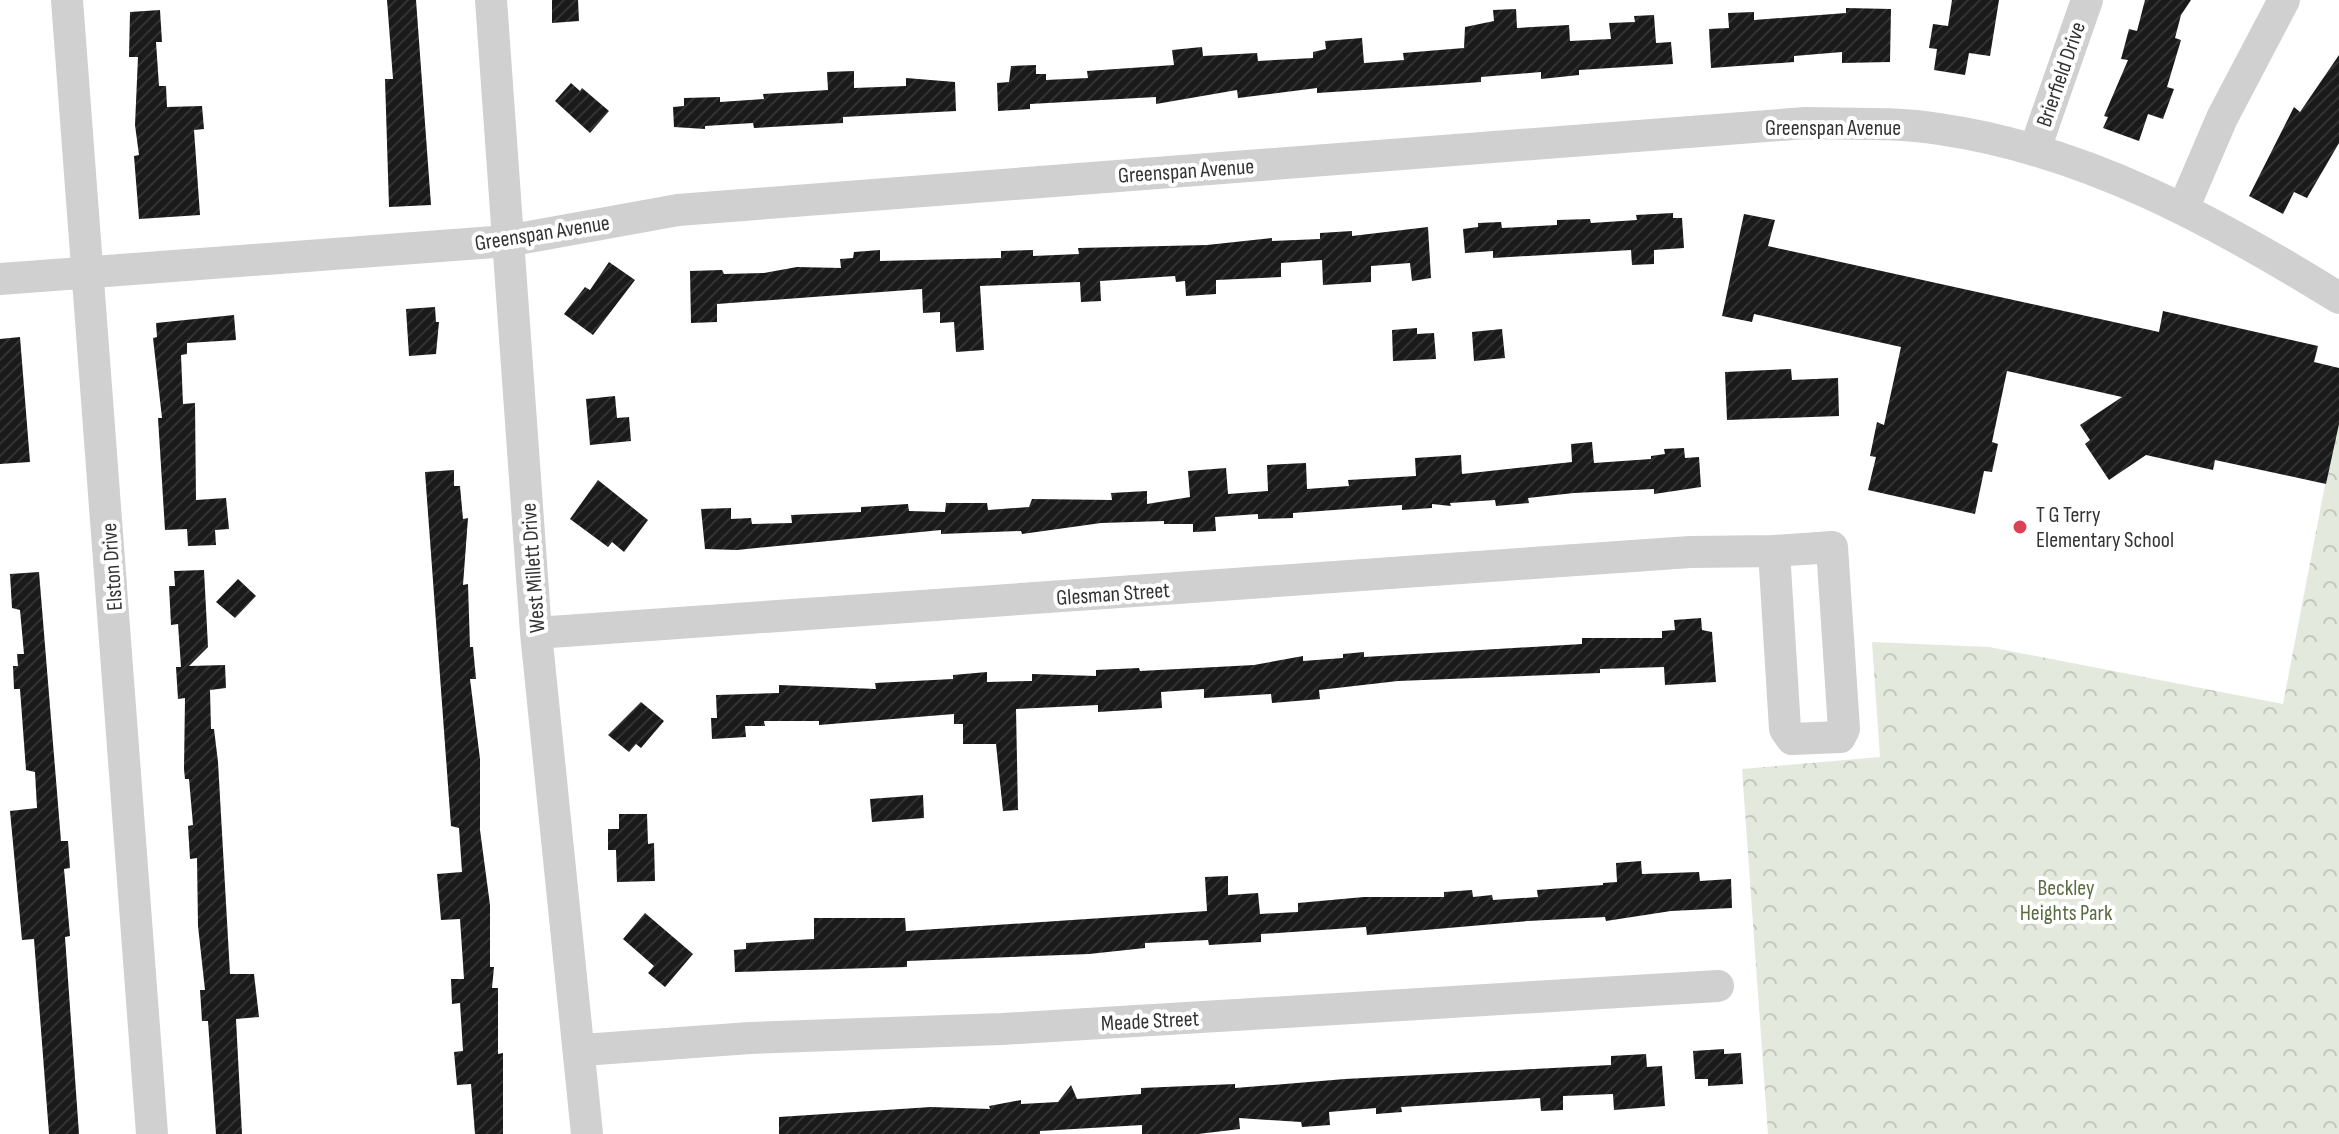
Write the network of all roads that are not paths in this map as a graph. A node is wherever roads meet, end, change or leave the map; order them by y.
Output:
1 (67, 0) edge
2 (491, 0) edge
3 (2087, 0) edge
4 (2284, 0) edge
5 (2035, 149) junction
6 (2183, 209) junction
7 (507, 241) junction
8 (89, 273) junction
9 (0, 279) edge
10 (2337, 291) edge
11 (1774, 551) junction
12 (536, 633) junction
13 (1718, 986) dead end
14 (582, 1050) junction
15 (152, 1134) edge
16 (587, 1134) edge

1 - 8 street, Elston Drive
2 - 7 street, West Millett Drive
3 - 5 street, Brierfield Drive
4 - 6 street
5 - 6 street, Greenspan Avenue
5 - 7 street, Greenspan Avenue
6 - 10 street, Greenspan Avenue
7 - 8 street, Greenspan Avenue
7 - 12 street, West Millett Drive
8 - 9 street, Greenspan Avenue
8 - 15 street, Elston Drive
11 - 11 street, Glesman Street
11 - 12 street, Glesman Street
12 - 14 street, West Millett Drive
13 - 14 street, Meade Street
14 - 16 street, West Millett Drive

